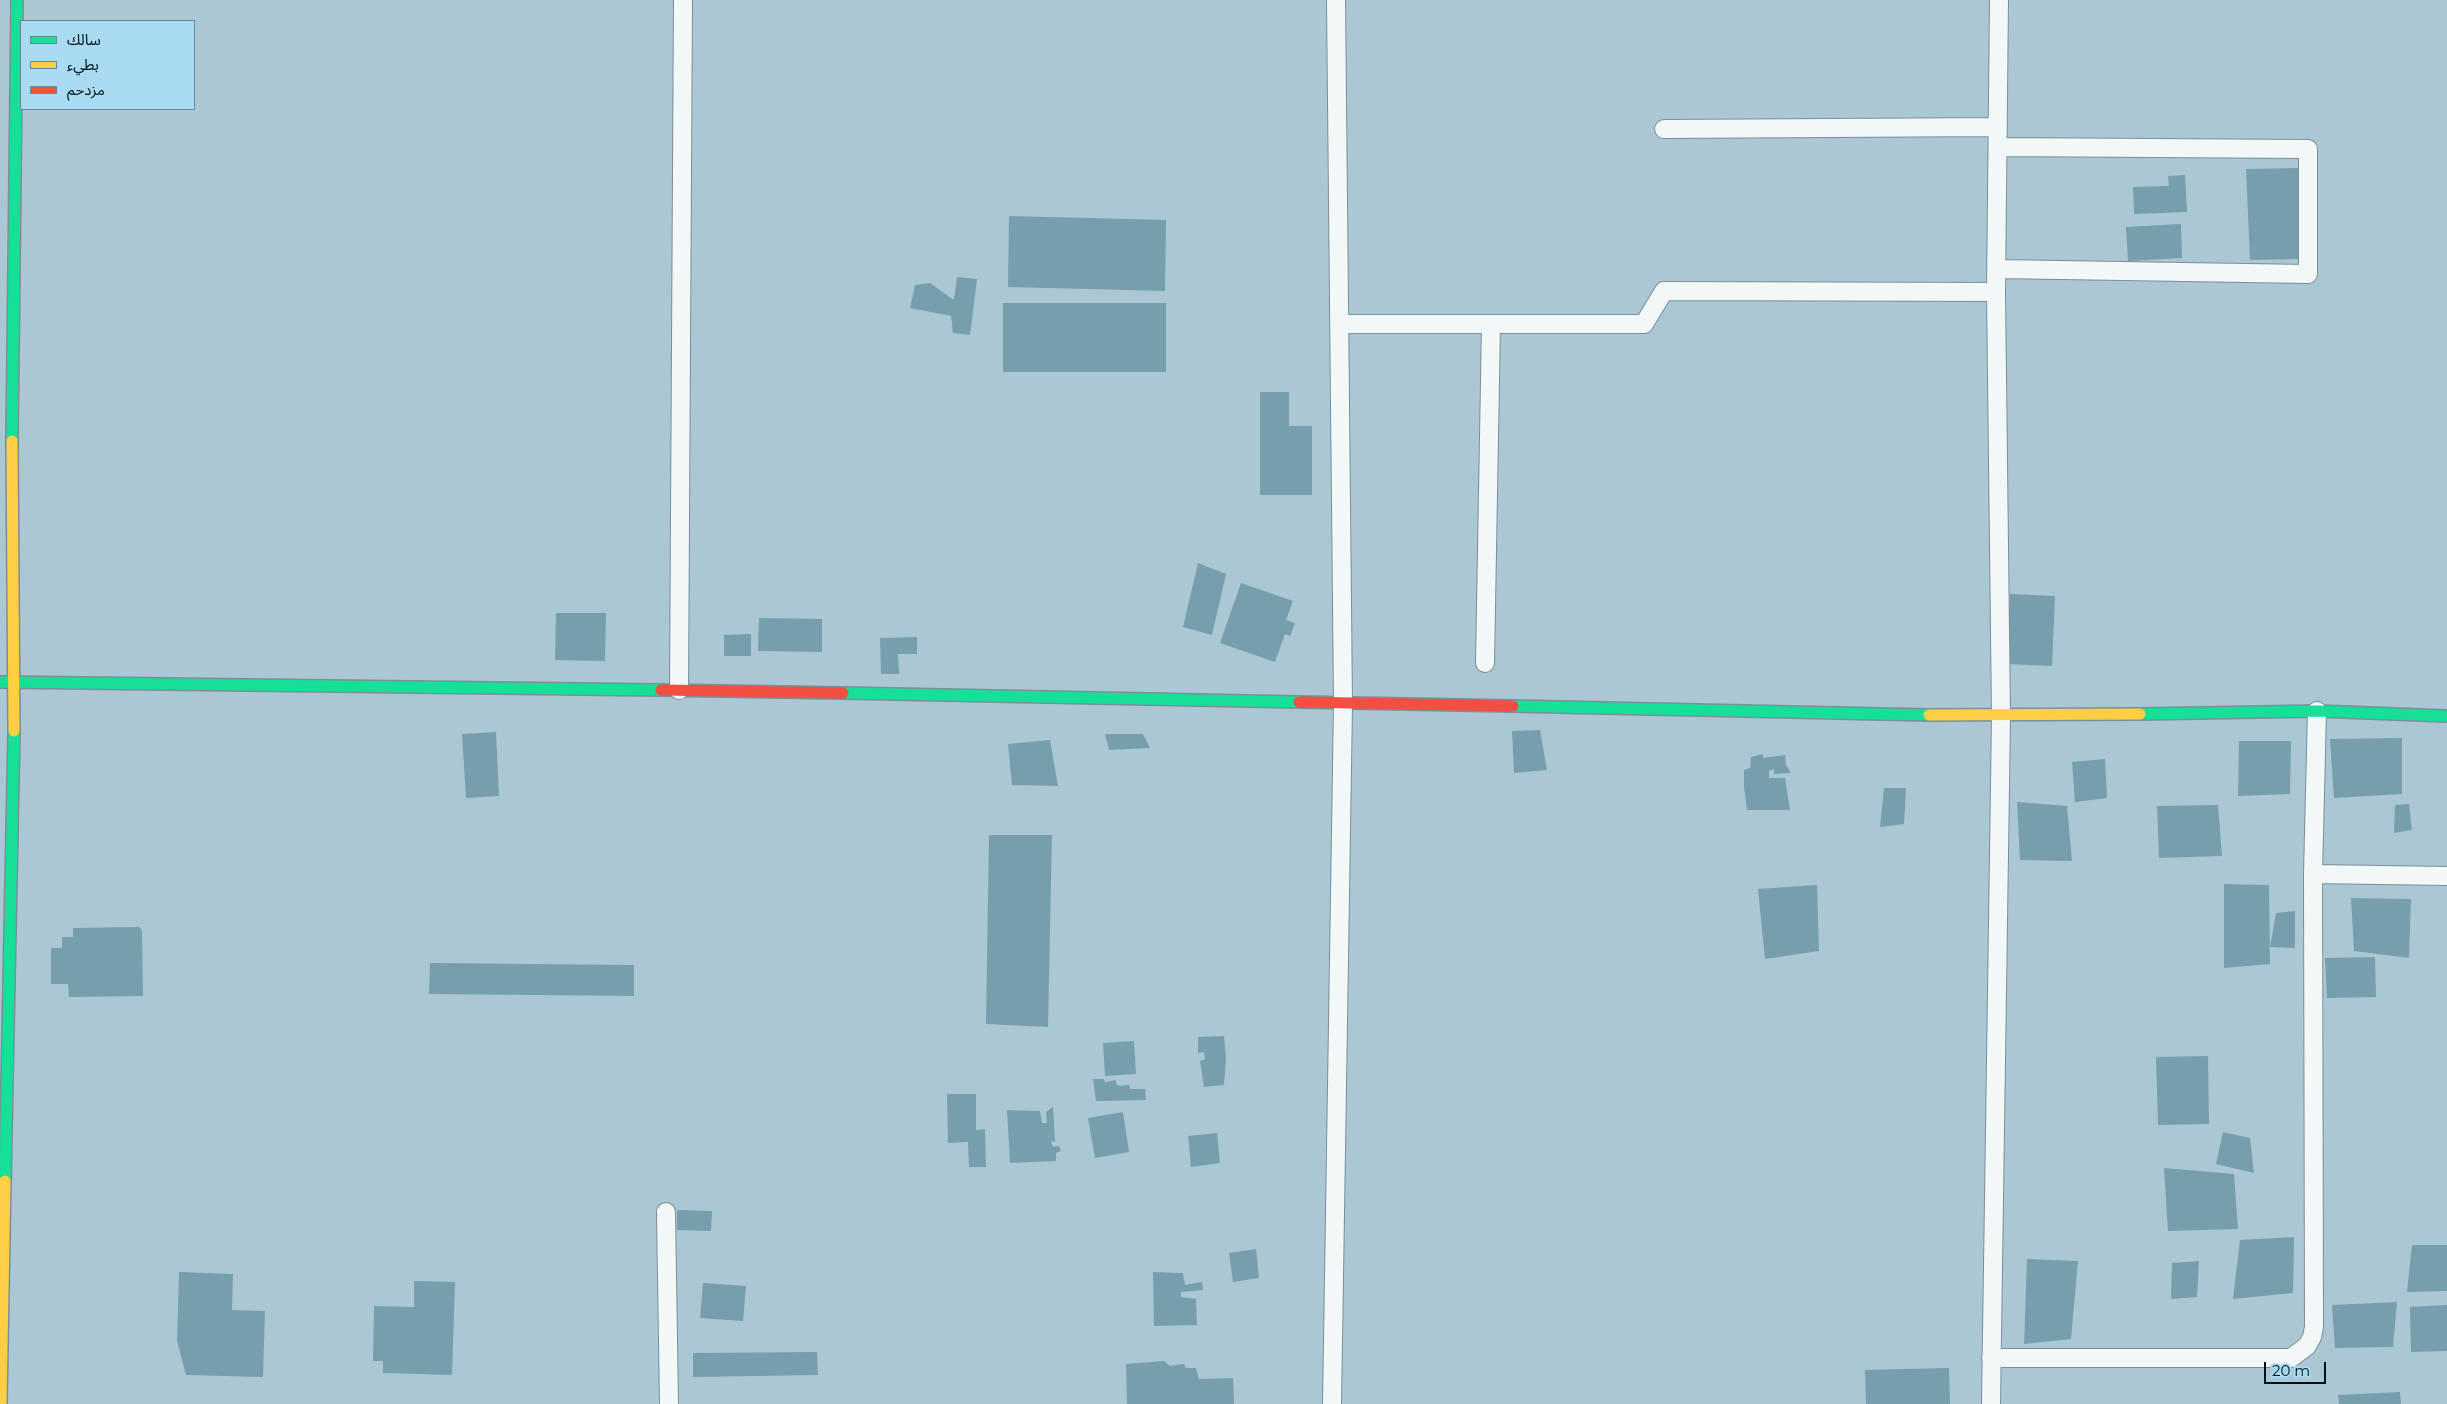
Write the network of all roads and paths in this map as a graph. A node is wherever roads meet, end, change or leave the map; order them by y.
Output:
1 (17, 0) edge
2 (682, 0) edge
3 (1336, 0) edge
4 (1999, 0) edge
5 (1998, 127) junction
6 (1664, 129) dead end
7 (1998, 148) junction
8 (1998, 269) junction
9 (1996, 292) junction
10 (1339, 324) junction
11 (1491, 324) junction
12 (1485, 663) dead end
13 (0, 682) edge
14 (15, 682) junction
15 (680, 690) junction
16 (1343, 704) junction
17 (2317, 711) junction
18 (2001, 716) junction
19 (2447, 716) edge
20 (2313, 874) junction
21 (2447, 876) edge
22 (666, 1212) dead end
23 (1991, 1358) junction
24 (1, 1404) edge
25 (669, 1404) edge
26 (1332, 1404) edge
27 (1991, 1404) edge

1 - 14 street
2 - 15 street
3 - 10 street
4 - 5 street
5 - 6 street
5 - 7 street
7 - 8 street
7 - 8 street
8 - 9 street
9 - 11 street
9 - 18 street
10 - 11 street
10 - 16 street
11 - 12 street
13 - 14 street
14 - 15 street
14 - 24 street
15 - 16 street
16 - 18 street
16 - 26 street
17 - 18 street
17 - 19 street
17 - 20 street
18 - 23 street
20 - 21 street
20 - 23 street
22 - 25 street
23 - 27 street

